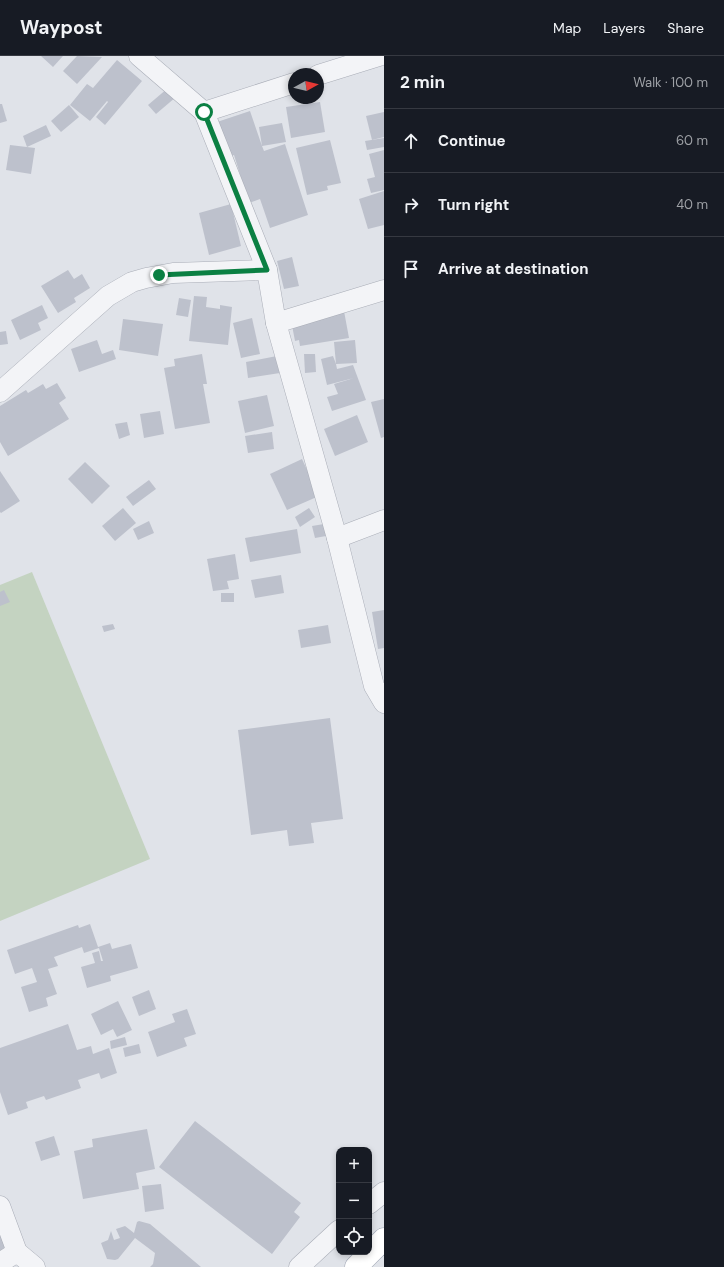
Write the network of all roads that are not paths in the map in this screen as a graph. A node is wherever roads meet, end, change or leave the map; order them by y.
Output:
1 (139, 56) edge
2 (380, 56) edge
3 (384, 58) edge
4 (324, 74) edge
5 (288, 85) edge
6 (204, 112) junction
7 (267, 270) junction
8 (384, 290) edge
9 (276, 323) junction
10 (0, 392) edge
11 (384, 520) edge
12 (337, 538) junction
13 (376, 661) edge
14 (384, 703) edge
15 (384, 1192) edge
16 (372, 1202) edge
17 (0, 1206) edge
18 (336, 1233) edge
19 (384, 1239) edge
20 (17, 1252) junction
21 (0, 1263) edge
22 (35, 1267) edge
23 (299, 1267) edge
24 (356, 1267) edge

1 - 6 street
2 - 3 street
2 - 4 street
5 - 6 street
6 - 7 street
7 - 9 street
7 - 10 street
8 - 9 street
9 - 12 street
11 - 12 street
12 - 13 street
13 - 14 street
15 - 16 street
17 - 20 street
18 - 23 street
19 - 24 main road
20 - 21 street
20 - 22 street

